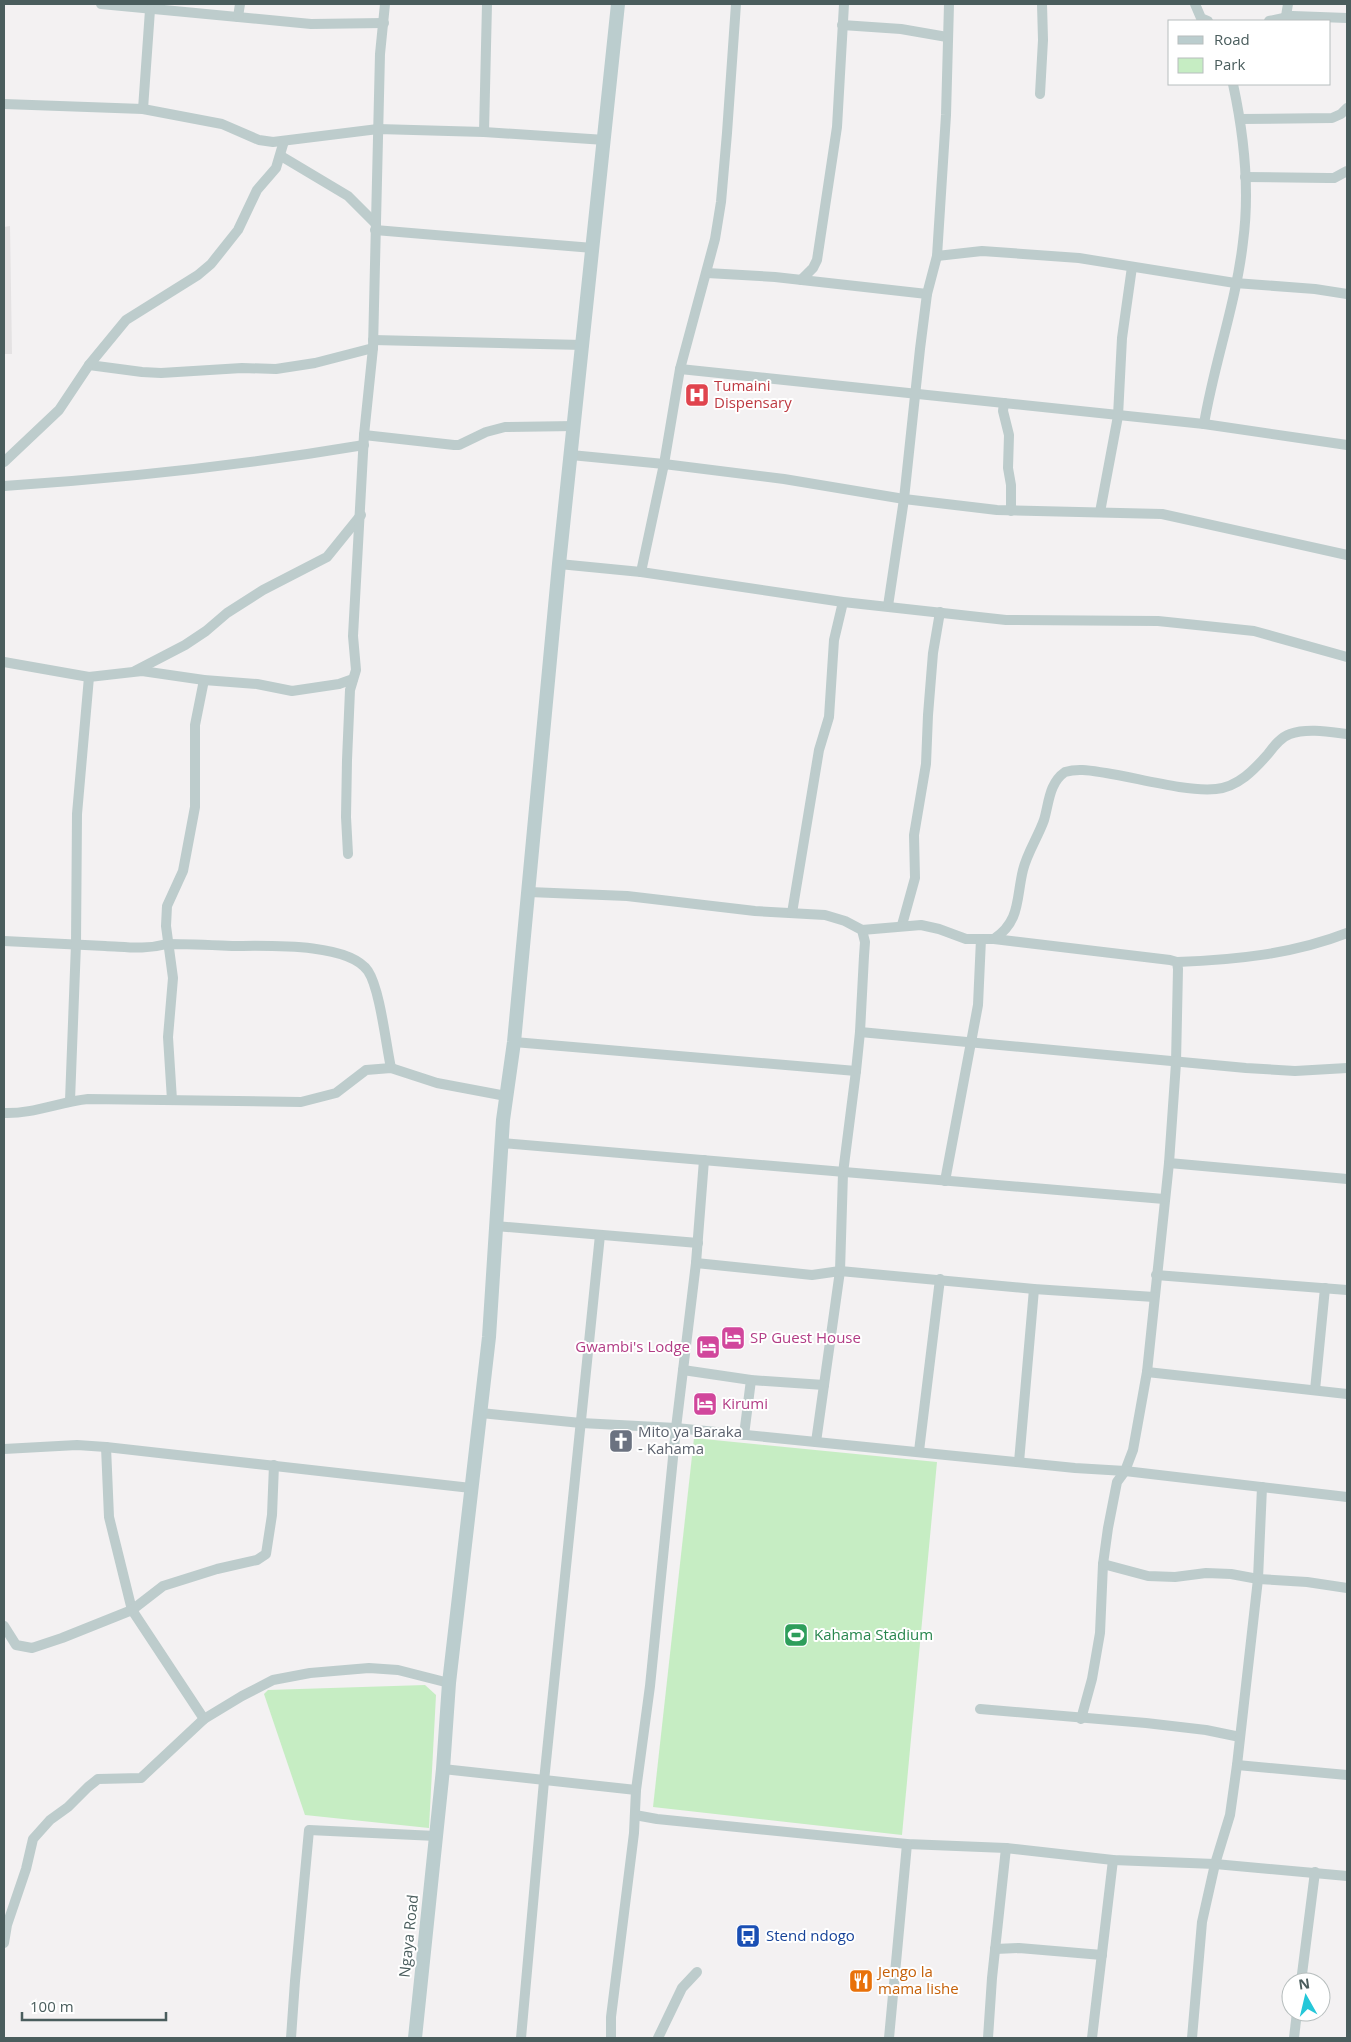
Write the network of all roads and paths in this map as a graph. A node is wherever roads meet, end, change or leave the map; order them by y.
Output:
1 (101, 4) edge
2 (240, 4) edge
3 (386, 4) edge
4 (487, 4) edge
5 (618, 4) edge
6 (736, 4) edge
7 (844, 4) edge
8 (949, 4) edge
9 (1042, 4) edge
10 (1195, 4) edge
11 (1288, 4) edge
12 (150, 10) junction
13 (1286, 16) junction
14 (238, 17) junction
15 (1347, 18) edge
16 (1206, 20) edge
17 (1272, 20) edge
18 (384, 23) junction
19 (842, 25) junction
20 (947, 37) junction
21 (1233, 85) edge
22 (1040, 94) dead end
23 (4, 104) edge
24 (143, 108) junction
25 (1347, 108) edge
26 (1241, 119) junction
27 (378, 129) junction
28 (484, 132) junction
29 (604, 140) junction
30 (284, 141) junction
31 (281, 156) junction
32 (1347, 171) edge
33 (1245, 178) junction
34 (375, 227) junction
35 (593, 248) junction
36 (938, 256) junction
37 (1132, 267) junction
38 (707, 273) junction
39 (801, 280) junction
40 (1235, 283) junction
41 (928, 294) junction
42 (1347, 294) edge
43 (373, 344) junction
44 (583, 345) junction
45 (88, 365) junction
46 (680, 368) junction
47 (916, 394) junction
48 (1004, 403) junction
49 (1118, 416) junction
50 (1204, 424) junction
51 (575, 426) junction
52 (364, 440) junction
53 (1347, 445) edge
54 (571, 455) junction
55 (4, 462) edge
56 (664, 464) junction
57 (4, 486) edge
58 (904, 498) junction
59 (1011, 511) junction
60 (1100, 512) junction
61 (361, 515) junction
62 (1347, 555) edge
63 (559, 564) junction
64 (641, 572) junction
65 (843, 602) junction
66 (888, 606) junction
67 (940, 612) junction
68 (1347, 657) edge
69 (4, 662) edge
70 (134, 671) junction
71 (89, 677) junction
72 (353, 679) junction
73 (204, 680) junction
74 (1347, 734) edge
75 (348, 854) dead end
76 (529, 892) junction
77 (792, 913) junction
78 (902, 925) junction
79 (862, 930) junction
80 (1347, 933) edge
81 (981, 939) junction
82 (994, 939) junction
83 (4, 941) edge
84 (76, 944) junction
85 (167, 944) junction
86 (1177, 962) junction
87 (860, 1032) junction
88 (514, 1042) junction
89 (971, 1043) junction
90 (1176, 1062) junction
91 (391, 1068) junction
92 (1347, 1068) edge
93 (856, 1071) junction
94 (506, 1096) junction
95 (172, 1100) junction
96 (70, 1101) junction
97 (4, 1113) edge
98 (501, 1143) junction
99 (704, 1160) junction
100 (1168, 1163) junction
101 (843, 1172) junction
102 (1347, 1179) edge
103 (945, 1181) junction
104 (1164, 1199) junction
105 (495, 1226) junction
106 (600, 1235) junction
107 (698, 1243) junction
108 (696, 1264) junction
109 (840, 1271) junction
110 (1156, 1275) junction
111 (940, 1279) junction
112 (1325, 1288) junction
113 (1034, 1289) junction
114 (1347, 1290) edge
115 (1154, 1297) junction
116 (683, 1370) junction
117 (1147, 1372) junction
118 (751, 1380) junction
119 (824, 1385) junction
120 (1315, 1390) junction
121 (1347, 1394) edge
122 (480, 1413) junction
123 (581, 1423) junction
124 (676, 1428) junction
125 (744, 1435) junction
126 (816, 1442) junction
127 (106, 1447) junction
128 (4, 1449) edge
129 (919, 1451) junction
130 (1019, 1462) junction
131 (274, 1464) junction
132 (1125, 1471) junction
133 (1262, 1487) junction
134 (471, 1488) junction
135 (1347, 1496) edge
136 (1103, 1564) junction
137 (1258, 1579) junction
138 (1347, 1588) edge
139 (132, 1610) junction
140 (4, 1626) edge
141 (449, 1683) junction
142 (980, 1709) dead end
143 (204, 1719) junction
144 (1081, 1719) junction
145 (1240, 1736) junction
146 (1237, 1765) junction
147 (443, 1769) junction
148 (1347, 1775) edge
149 (544, 1781) junction
150 (636, 1790) junction
151 (635, 1815) junction
152 (436, 1836) junction
153 (907, 1844) junction
154 (1006, 1848) junction
155 (1113, 1860) junction
156 (1215, 1864) junction
157 (1315, 1872) junction
158 (1347, 1876) edge
159 (4, 1943) edge
160 (995, 1948) junction
161 (1102, 1955) junction
162 (697, 1972) dead end
163 (1302, 1972) edge
164 (1296, 2022) edge
165 (291, 2038) edge
166 (415, 2038) edge
167 (521, 2038) edge
168 (611, 2038) edge
169 (658, 2038) edge
170 (889, 2038) edge
171 (988, 2038) edge
172 (1092, 2038) edge
173 (1192, 2038) edge
174 (1294, 2038) edge

1 - 12 street
2 - 14 street
3 - 18 street
4 - 28 street
5 - 29 street, Ngaya Road
6 - 38 street
7 - 19 street
8 - 20 street
9 - 22 street
10 - 16 street
11 - 13 street
12 - 14 street
12 - 24 street
13 - 15 street
13 - 17 street
14 - 18 street
18 - 27 street
19 - 20 street
19 - 39 street
20 - 36 street
21 - 26 street
23 - 24 street
24 - 30 street
25 - 26 street
26 - 33 street
27 - 28 street
27 - 30 street
27 - 34 street
28 - 29 street
29 - 35 street, Ngaya Road
30 - 31 street
31 - 34 street
31 - 45 street
32 - 33 street
33 - 40 street
34 - 35 street
34 - 43 street
35 - 44 street, Ngaya Road
36 - 37 street
36 - 41 street
37 - 40 street
37 - 49 street
38 - 39 street
38 - 46 street
39 - 41 street
40 - 42 street
40 - 50 street
41 - 47 street
43 - 44 street
43 - 45 street
43 - 52 street
44 - 51 street, Ngaya Road
45 - 55 street
46 - 47 street
46 - 56 street
47 - 48 street
47 - 58 street
48 - 49 street
48 - 59 street
49 - 50 street
49 - 60 street
50 - 53 street
51 - 52 street
51 - 54 street, Ngaya Road
52 - 57 street
52 - 61 street
54 - 56 street
54 - 63 street, Ngaya Road
56 - 58 street
56 - 64 street
58 - 59 street
58 - 66 street
59 - 60 street
60 - 62 street
61 - 70 street
61 - 72 street
63 - 64 street
63 - 76 street, Ngaya Road
64 - 65 street
65 - 66 street
65 - 77 street
66 - 67 street
67 - 68 street
67 - 78 street
69 - 71 street
70 - 71 street
70 - 73 street
71 - 84 street
72 - 73 street
72 - 75 street
73 - 85 street
74 - 82 street
76 - 77 street
76 - 88 street, Ngaya Road
77 - 79 street
78 - 79 street
78 - 81 street
79 - 87 street
80 - 86 street
81 - 82 street
81 - 89 street
82 - 86 street
83 - 84 street
84 - 85 street
84 - 96 street
85 - 91 street
85 - 95 street
86 - 90 street
87 - 89 street
87 - 93 street
88 - 93 street
88 - 94 street, Ngaya Road
89 - 90 street
89 - 103 street
90 - 92 street
90 - 100 street
91 - 94 street
91 - 95 street
93 - 101 street
94 - 98 street, Ngaya Road
95 - 96 street
96 - 97 street
98 - 99 street
98 - 105 street, Ngaya Road
99 - 101 street
99 - 107 street
100 - 102 street
100 - 104 street
101 - 103 street
101 - 109 street
103 - 104 street
104 - 110 street
105 - 106 street
105 - 122 street, Ngaya Road
106 - 107 street
106 - 123 street
107 - 108 street
108 - 109 street
108 - 116 street
109 - 111 street
109 - 119 street
110 - 112 street
110 - 115 street
111 - 113 street
111 - 129 street
112 - 114 street
112 - 120 street
113 - 115 street
113 - 130 street
115 - 117 street
116 - 118 street
116 - 124 street
117 - 120 street
117 - 132 street
118 - 119 street
118 - 125 street
119 - 126 street
120 - 121 street
122 - 123 street
122 - 134 street, Ngaya Road
123 - 124 street
123 - 149 street
124 - 125 street
124 - 150 street
125 - 126 street
126 - 129 street
127 - 128 street
127 - 131 street
127 - 139 street
129 - 130 street
130 - 132 street
131 - 134 street
131 - 139 street
132 - 133 street
132 - 136 street
133 - 135 street
133 - 137 street
134 - 141 street, Ngaya Road
136 - 137 street
136 - 144 street
137 - 138 street
137 - 145 street
139 - 140 street
139 - 143 street
141 - 143 street
141 - 147 street, Ngaya Road
142 - 144 street
143 - 159 street
144 - 145 street
145 - 146 street
146 - 148 street
146 - 156 street
147 - 149 street
147 - 152 street, Ngaya Road
149 - 150 street
149 - 167 street
150 - 151 street
151 - 153 street
151 - 168 street
152 - 165 street
152 - 166 street, Ngaya Road
153 - 154 street
153 - 170 street
154 - 155 street
154 - 160 street
155 - 156 street
155 - 161 street
156 - 157 street
156 - 173 street
157 - 158 street
157 - 163 street
160 - 161 street
160 - 171 street
161 - 172 street
162 - 169 street
164 - 174 street

